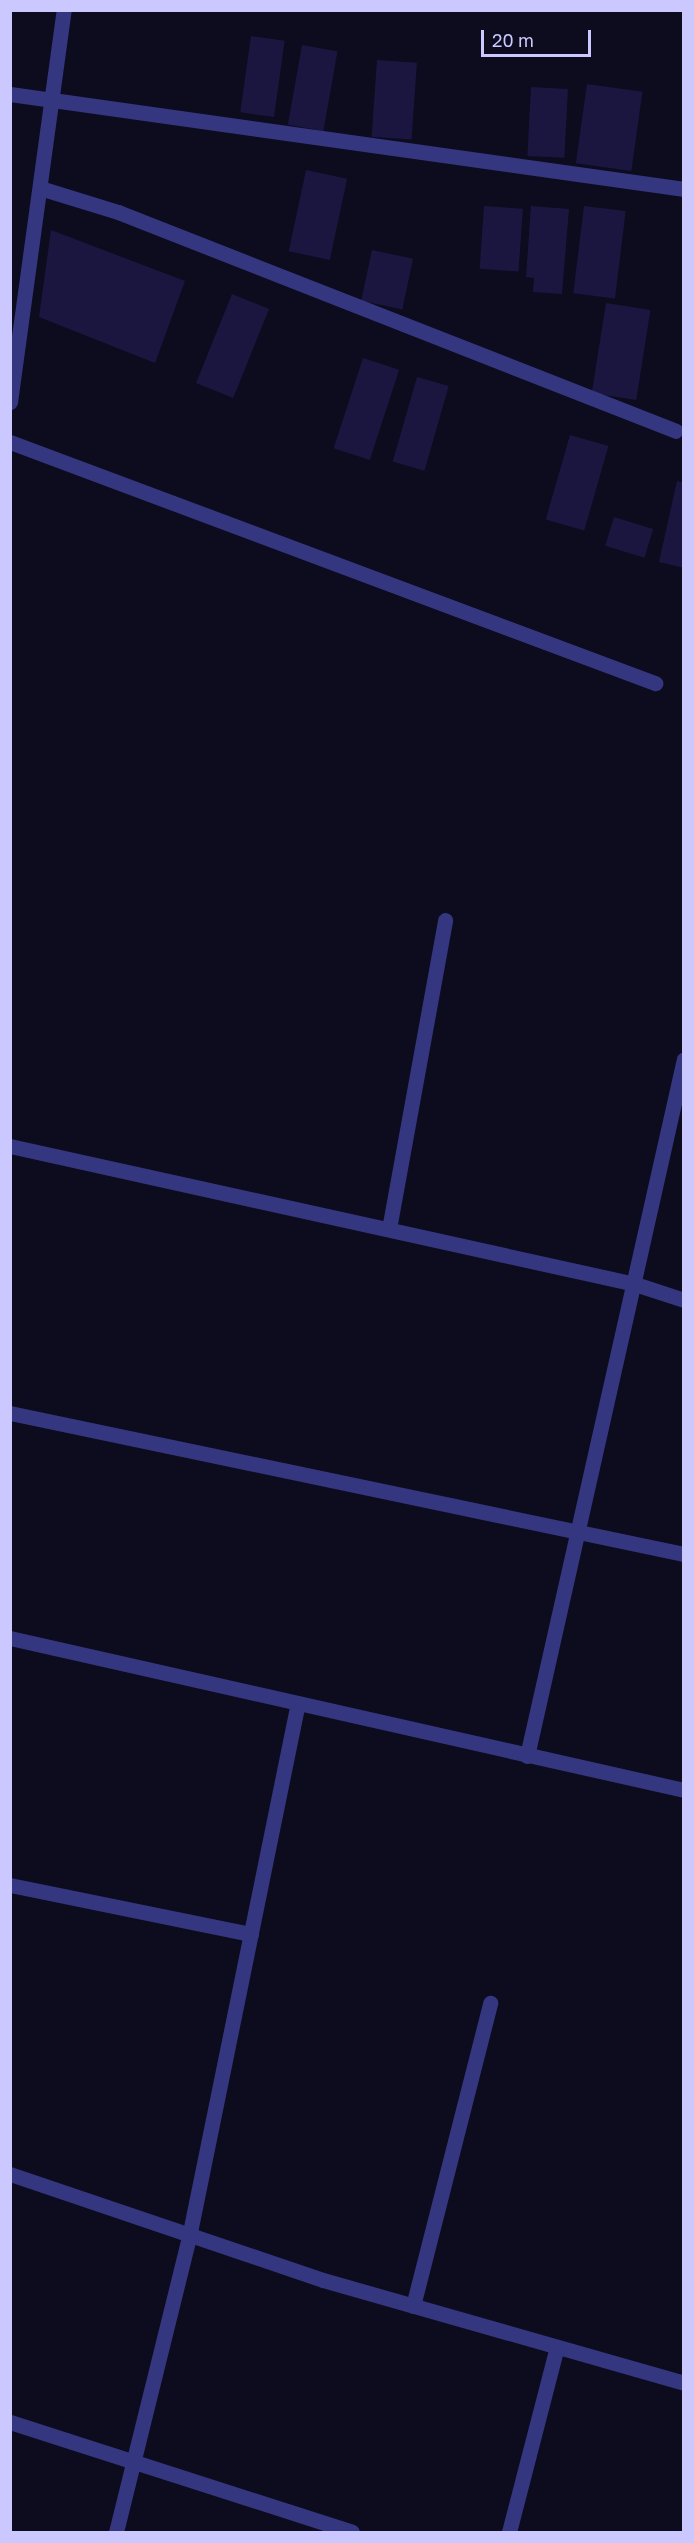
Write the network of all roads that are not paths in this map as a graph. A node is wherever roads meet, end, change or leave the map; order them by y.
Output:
1 (64, 10) edge
2 (10, 94) edge
3 (52, 99) junction
4 (40, 188) junction
5 (684, 189) edge
6 (16, 315) edge
7 (10, 402) edge
8 (676, 431) dead end
9 (10, 442) edge
10 (655, 683) dead end
11 (445, 920) dead end
12 (684, 1059) edge
13 (681, 1092) edge
14 (10, 1146) edge
15 (389, 1230) junction
16 (635, 1284) junction
17 (684, 1300) edge
18 (10, 1413) edge
19 (576, 1531) junction
20 (684, 1554) edge
21 (10, 1638) edge
22 (297, 1707) junction
23 (527, 1756) junction
24 (684, 1790) edge
25 (10, 1885) edge
26 (250, 1935) junction
27 (490, 2003) dead end
28 (10, 2174) edge
29 (189, 2237) junction
30 (413, 2306) junction
31 (557, 2347) junction
32 (684, 2383) edge
33 (10, 2422) edge
34 (133, 2466) junction
35 (116, 2532) edge
36 (352, 2532) edge
37 (509, 2532) edge

1 - 3 street
2 - 3 street
3 - 4 street
3 - 5 street
4 - 6 street
4 - 8 street
6 - 7 street
9 - 10 street
11 - 15 street
12 - 13 street
13 - 16 street
14 - 15 street
15 - 16 street
16 - 17 street
16 - 19 street
18 - 19 street
19 - 20 street
19 - 23 street
21 - 22 street
22 - 23 street
22 - 26 street
23 - 24 street
25 - 26 street
26 - 29 street
27 - 30 street
28 - 29 street
29 - 30 street
29 - 34 street
30 - 31 street
31 - 32 street
31 - 37 street
33 - 34 street
34 - 35 street
34 - 36 street

